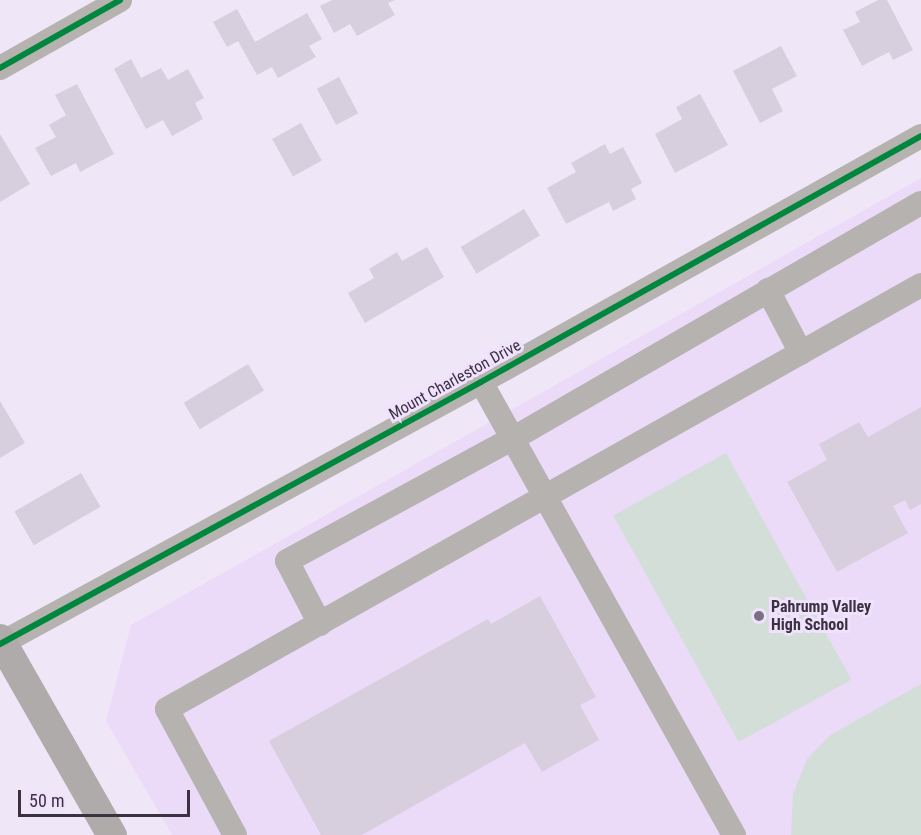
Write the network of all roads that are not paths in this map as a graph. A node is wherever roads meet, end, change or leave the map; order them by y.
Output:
1 (120, 0) edge
2 (0, 68) edge
3 (921, 136) edge
4 (921, 203) edge
5 (921, 285) edge
6 (768, 290) junction
7 (801, 353) junction
8 (481, 382) junction
9 (512, 439) junction
10 (545, 496) junction
11 (320, 624) junction
12 (1, 642) edge
13 (112, 835) edge
14 (235, 835) edge
15 (734, 835) edge

1 - 2 street
3 - 8 street, Mount Charleston Drive
4 - 6 street
5 - 7 street
6 - 7 street
6 - 9 street
7 - 10 street
8 - 9 street
8 - 12 street, Mount Charleston Drive
9 - 10 street
9 - 11 street
10 - 11 street
10 - 15 street
11 - 14 street
12 - 13 main road

